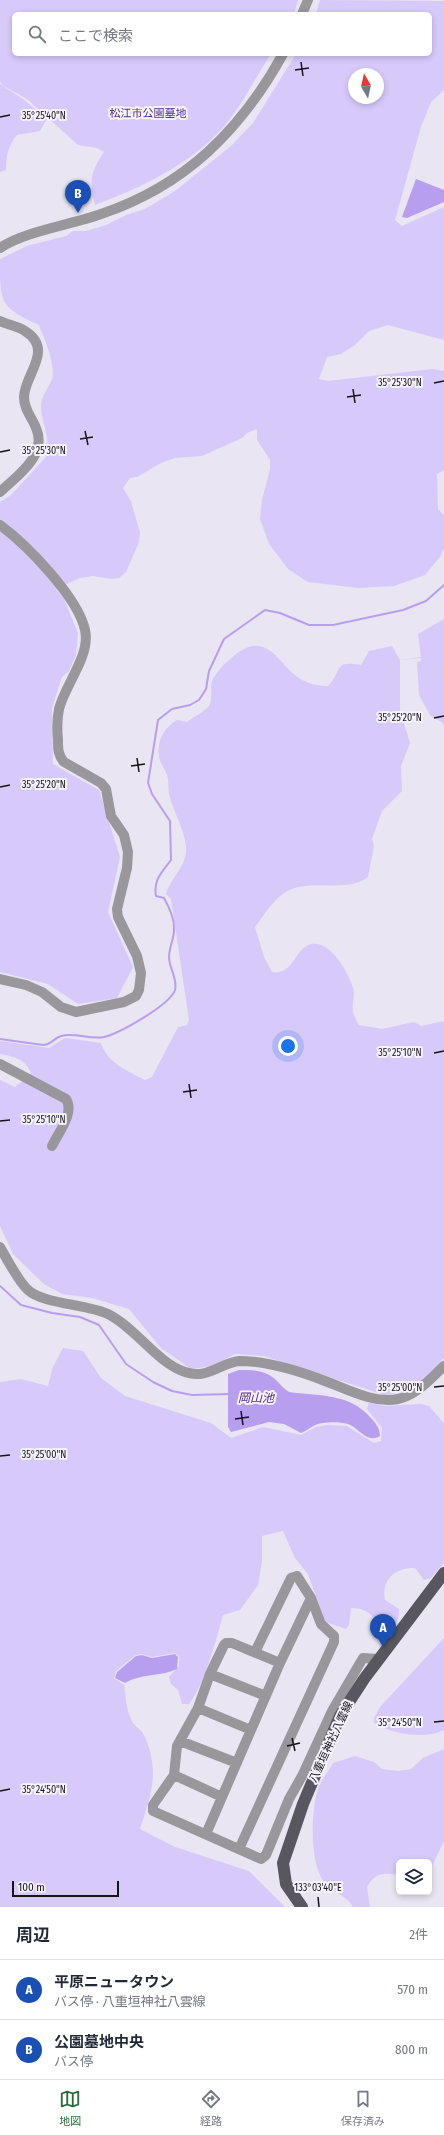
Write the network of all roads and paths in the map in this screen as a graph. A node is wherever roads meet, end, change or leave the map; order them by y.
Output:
1 (308, 0) edge
2 (303, 12) edge
3 (282, 56) edge
4 (0, 248) edge
5 (0, 321) edge
6 (0, 492) edge
7 (0, 525) edge
8 (0, 979) edge
9 (0, 1064) edge
10 (52, 1146) dead end
11 (0, 1247) edge
12 (444, 1366) edge
13 (444, 1573) edge
14 (312, 1598) junction
15 (255, 1652) junction
16 (378, 1659) junction
17 (280, 1663) junction
18 (210, 1674) junction
19 (266, 1696) junction
20 (198, 1708) junction
21 (251, 1730) junction
22 (180, 1741) junction
23 (237, 1763) junction
24 (174, 1775) junction
25 (222, 1797) junction
26 (206, 1834) junction
27 (239, 1849) junction
28 (302, 1907) edge

1 - 2 street
3 - 4 street
5 - 6 street
7 - 8 street
9 - 10 street
11 - 12 street
13 - 16 main road, 八重垣神社八雲線
14 - 15 street
14 - 17 street
14 - 27 street
15 - 17 street
15 - 18 street
16 - 27 street
16 - 28 main road, 八重垣神社八雲線
17 - 19 street
18 - 19 street
18 - 20 street
19 - 21 street
20 - 21 street
20 - 22 street
21 - 23 street
22 - 23 street
22 - 24 street
23 - 25 street
24 - 25 street
24 - 26 street
25 - 26 street
26 - 27 street

